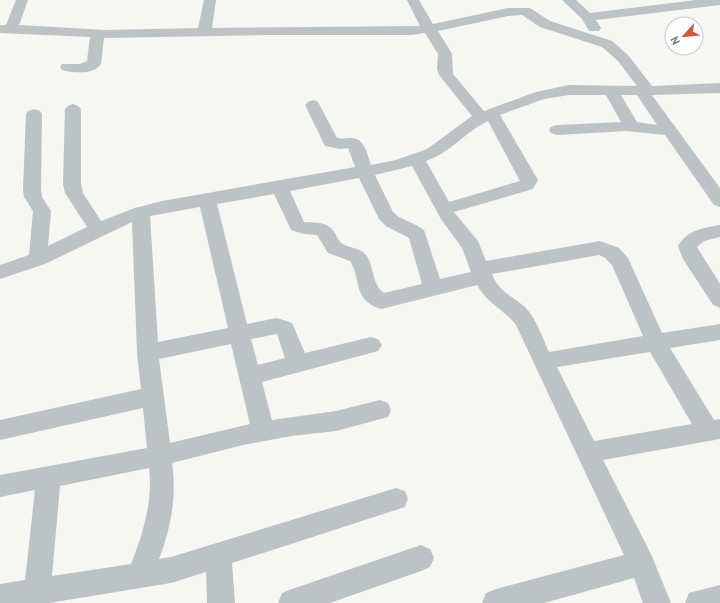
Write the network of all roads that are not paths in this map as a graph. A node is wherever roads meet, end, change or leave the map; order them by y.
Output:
1 (22, 0) edge
2 (210, 0) edge
3 (414, 0) edge
4 (568, 0) edge
5 (720, 1) edge
6 (672, 3) edge
7 (588, 18) junction
8 (429, 28) junction
9 (5, 29) edge
10 (204, 33) junction
11 (97, 34) junction
12 (597, 40) junction
13 (67, 67) dead end
14 (720, 88) edge
15 (611, 91) junction
16 (644, 91) junction
17 (313, 105) dead end
18 (73, 109) dead end
19 (34, 114) dead end
20 (486, 115) junction
21 (626, 126) junction
22 (556, 130) dead end
23 (670, 131) junction
24 (417, 160) junction
25 (364, 171) junction
26 (280, 187) junction
27 (206, 200) junction
28 (720, 201) edge
29 (444, 209) junction
30 (141, 212) junction
31 (97, 229) junction
32 (720, 231) edge
33 (38, 259) junction
34 (0, 272) edge
35 (481, 273) junction
36 (433, 289) junction
37 (720, 300) edge
38 (239, 334) junction
39 (717, 337) edge
40 (656, 343) junction
41 (371, 345) dead end
42 (148, 353) junction
43 (544, 361) junction
44 (298, 363) junction
45 (249, 376) junction
46 (154, 396) junction
47 (380, 410) dead end
48 (0, 430) edge
49 (714, 430) edge
50 (263, 431) junction
51 (587, 453) junction
52 (159, 456) junction
53 (49, 476) junction
54 (0, 486) edge
55 (396, 499) dead end
56 (218, 556) junction
57 (421, 558) dead end
58 (642, 563) junction
59 (140, 576) junction
60 (37, 592) junction
61 (0, 598) edge
62 (720, 598) edge
63 (221, 603) edge
64 (292, 603) edge
65 (496, 603) edge
66 (657, 603) edge
67 (699, 603) edge

1 - 9 street
2 - 10 street
3 - 8 street
4 - 7 street
5 - 6 street
6 - 7 street
7 - 12 street
8 - 10 street
8 - 12 street
8 - 20 street
9 - 11 street
10 - 11 street
11 - 13 street
12 - 16 street
14 - 16 street
15 - 16 street
15 - 20 street
15 - 21 street
16 - 23 street
17 - 25 street
18 - 31 street
19 - 33 street
20 - 24 street
20 - 29 street
21 - 22 street
21 - 23 street
23 - 28 street
24 - 25 street
24 - 29 street
25 - 26 street
25 - 36 street
26 - 27 street
26 - 36 street
27 - 30 street
27 - 38 street
29 - 35 street
30 - 31 street
30 - 42 street
31 - 33 street
32 - 37 street
33 - 34 street
35 - 36 street
35 - 40 street
35 - 43 street
38 - 42 street
38 - 44 street
38 - 45 street
39 - 40 street
40 - 43 street
40 - 49 street
41 - 44 street
42 - 46 street
43 - 51 street
44 - 45 street
45 - 50 street
46 - 48 street
46 - 52 street
47 - 50 street
49 - 51 street
50 - 52 street
51 - 58 street
52 - 53 street
52 - 59 street
53 - 54 street
53 - 60 street
55 - 56 street
56 - 59 street
56 - 63 street
57 - 64 street
58 - 65 street
58 - 66 street
59 - 60 street
60 - 61 street
62 - 67 street

